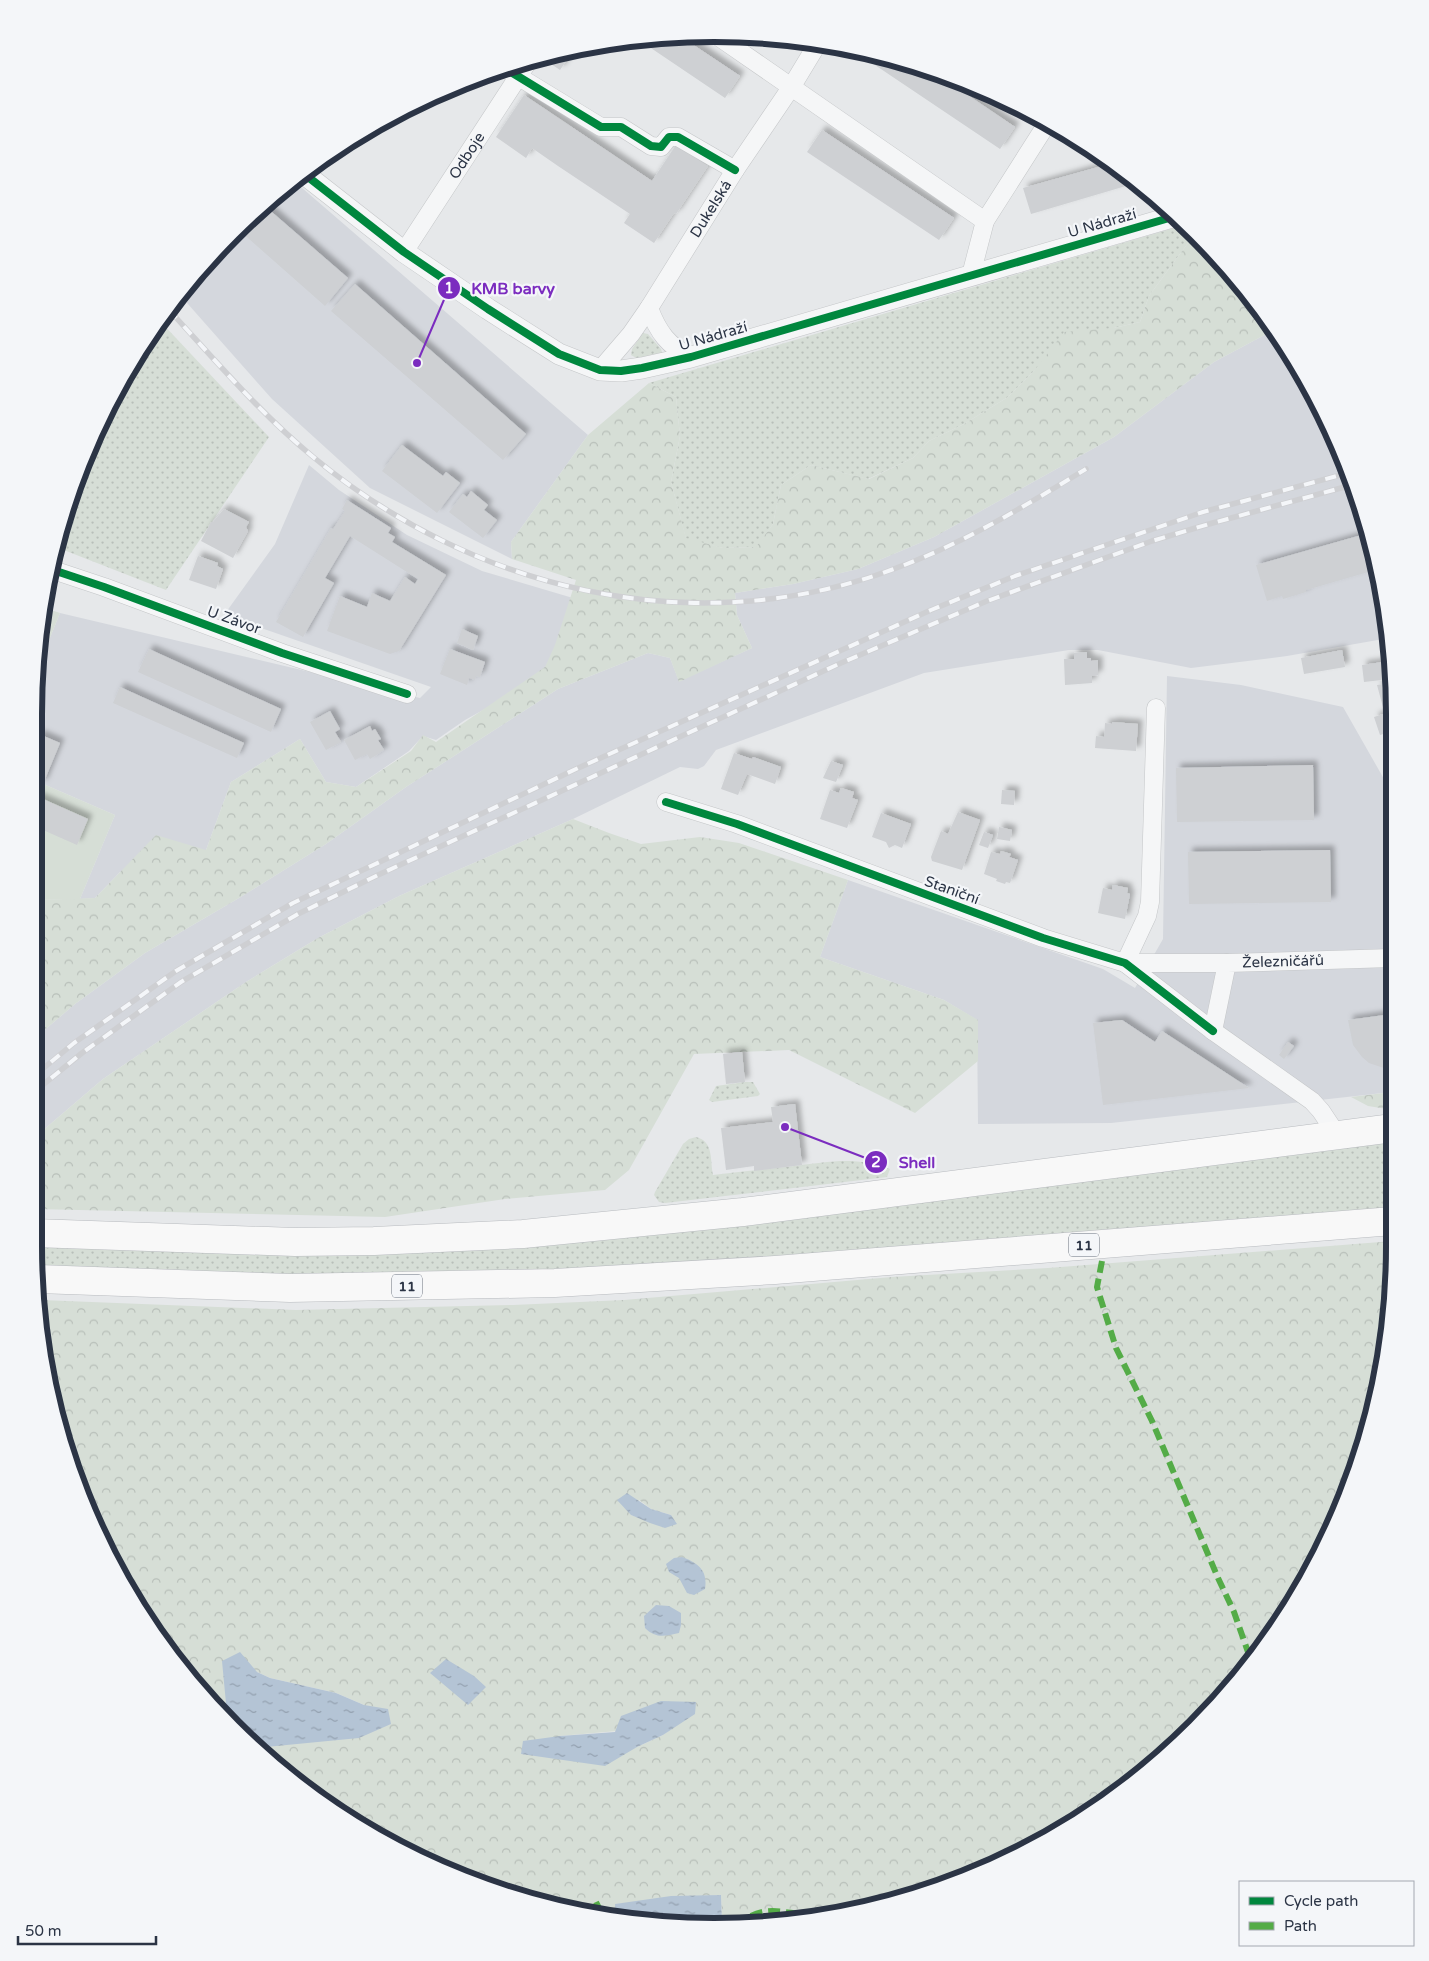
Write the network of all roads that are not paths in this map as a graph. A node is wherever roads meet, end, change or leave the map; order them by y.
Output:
1 (727, 43) edge
2 (814, 50) edge
3 (512, 73) edge
4 (511, 74) edge
5 (792, 86) junction
6 (1043, 129) edge
7 (735, 170) junction
8 (309, 178) edge
9 (1168, 218) edge
10 (985, 221) junction
11 (404, 252) junction
12 (971, 275) junction
13 (649, 308) junction
14 (691, 357) junction
15 (600, 370) junction
16 (58, 572) edge
17 (407, 694) dead end
18 (1156, 708) dead end
19 (666, 802) dead end
20 (1386, 958) edge
21 (1125, 963) junction
22 (1227, 963) junction
23 (1213, 1031) junction
24 (1386, 1129) edge
25 (1337, 1135) junction
26 (1386, 1222) edge
27 (42, 1233) edge
28 (44, 1279) edge

1 - 5 street
2 - 5 street, Dukelská
3 - 7 street
4 - 11 street, Odboje
5 - 7 street, Dukelská
5 - 10 street
6 - 10 street
7 - 13 street, Dukelská
8 - 11 street, U Nádraží
9 - 12 street, U Nádraží
10 - 12 street
11 - 15 street, U Nádraží
12 - 14 street, U Nádraží
13 - 14 street
13 - 15 street, Dukelská
14 - 15 street, U Nádraží
16 - 17 street, U Závor
18 - 21 street
19 - 21 street, Staniční
20 - 22 street, Železničářů
21 - 22 street, Staniční
21 - 23 street, Staniční
22 - 23 street, Železničářů
23 - 25 street
24 - 25 highway
25 - 27 highway
26 - 28 highway, 11

